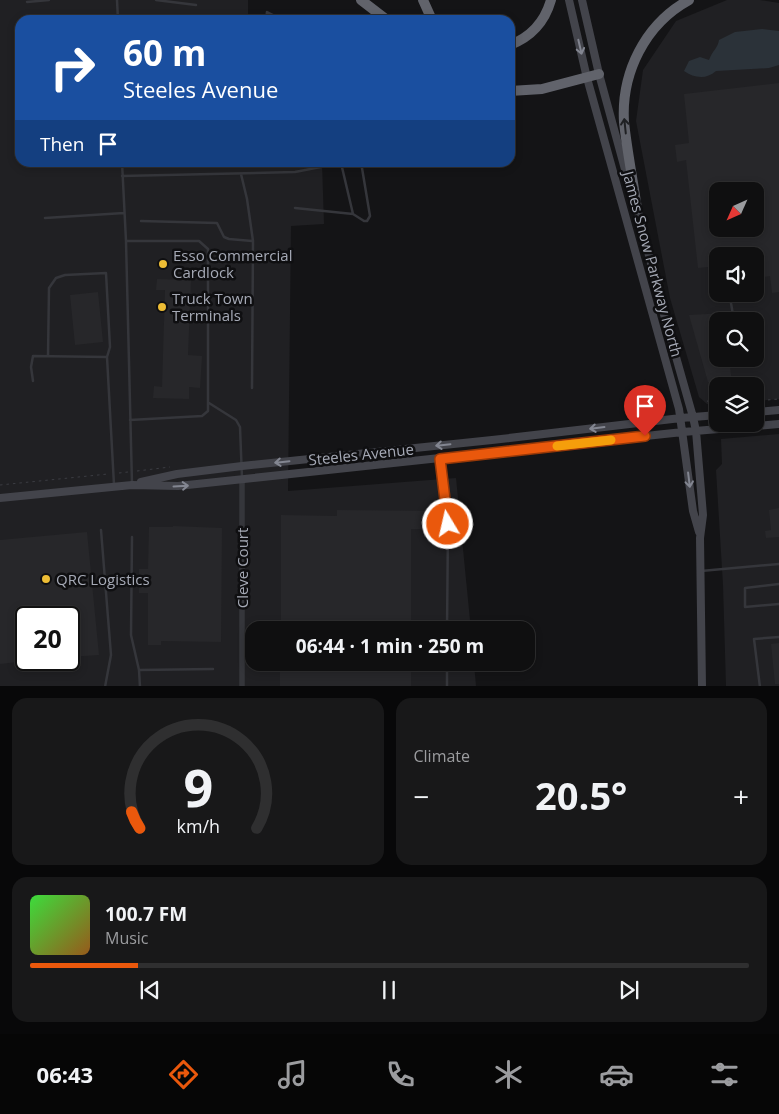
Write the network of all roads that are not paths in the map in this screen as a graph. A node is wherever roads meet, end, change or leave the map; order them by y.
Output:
1 (49, 0) edge
2 (117, 0) edge
3 (156, 0) edge
4 (361, 0) edge
5 (423, 0) edge
6 (552, 0) edge
7 (570, 0) edge
8 (582, 0) edge
9 (689, 0) edge
10 (27, 2) dead end
11 (196, 5) dead end
12 (118, 15) edge
13 (380, 15) edge
14 (430, 15) edge
15 (515, 42) edge
16 (599, 74) junction
17 (588, 78) junction
18 (515, 91) edge
19 (122, 167) edge
20 (321, 167) edge
21 (342, 167) edge
22 (362, 167) edge
23 (241, 174) junction
24 (122, 176) junction
25 (295, 208) dead end
26 (637, 209) junction
27 (124, 213) junction
28 (353, 214) junction
29 (45, 218) dead end
30 (141, 222) dead end
31 (126, 240) junction
32 (253, 240) junction
33 (731, 303) dead end
34 (732, 312) edge
35 (48, 356) junction
36 (107, 357) junction
37 (33, 381) dead end
38 (252, 388) dead end
39 (210, 403) junction
40 (779, 410) edge
41 (764, 411) edge
42 (709, 416) edge
43 (693, 417) junction
44 (681, 418) junction
45 (130, 420) junction
46 (779, 424) edge
47 (683, 432) junction
48 (696, 432) junction
49 (440, 459) junction
50 (242, 466) junction
51 (242, 480) junction
52 (132, 485) junction
53 (114, 486) junction
54 (0, 498) edge
55 (101, 530) dead end
56 (132, 537) dead end
57 (700, 538) junction
58 (779, 564) edge
59 (701, 571) junction
60 (779, 584) edge
61 (779, 604) edge
62 (447, 621) edge
63 (779, 637) edge
64 (213, 669) dead end
65 (139, 670) junction
66 (447, 671) edge
67 (105, 686) edge
68 (140, 686) edge
69 (242, 686) edge
70 (447, 686) edge
71 (702, 686) edge
72 (760, 686) edge

1 - 10 lane
2 - 12 lane
3 - 11 lane
4 - 13 highway
5 - 14 highway
6 - 15 highway
7 -> 17 main road, James Snow Parkway North
8 - 16 main road, James Snow Parkway North
26 -> 9 highway
16 - 17 highway
16 - 26 main road, James Snow Parkway North
17 - 18 highway
17 - 44 main road, James Snow Parkway North
19 - 24 lane
20 - 23 lane
21 - 28 lane
22 - 28 lane
23 - 24 lane
23 - 32 lane
24 - 27 lane
25 - 28 lane
26 - 43 main road, James Snow Parkway North
27 - 29 lane
27 - 31 lane
30 - 32 lane
31 - 39 lane
31 - 45 lane
32 - 38 lane
33 - 34 lane
35 - 36 lane
35 - 36 lane
35 - 37 lane
36 - 53 lane
39 - 45 lane
39 - 50 lane
40 - 41 main road
42 - 43 main road, Steeles Avenue
43 - 44 main road, Steeles Avenue
43 - 48 main road, James Snow Parkway North
44 - 47 main road, James Snow Parkway North
44 -> 50 main road, Steeles Avenue
45 - 52 lane
46 - 48 main road, Steeles Avenue
47 - 48 main road, Steeles Avenue
47 - 49 main road, Steeles Avenue
47 -> 57 main road, James Snow Parkway North
48 - 57 main road, James Snow Parkway North
49 - 51 main road, Steeles Avenue
49 - 62 lane
50 - 51 lane
50 - 52 main road, Steeles Avenue
52 -> 51 main road, Steeles Avenue
51 - 69 street, Cleve Court
52 - 53 main road, Steeles Avenue
53 - 54 main road, Steeles Avenue
55 - 67 lane
56 - 65 lane
57 - 59 main road, James Snow Parkway North
58 - 59 lane
59 - 71 main road, James Snow Parkway North
60 - 61 lane
63 - 72 lane
64 - 65 lane
65 - 68 lane
66 - 70 lane

